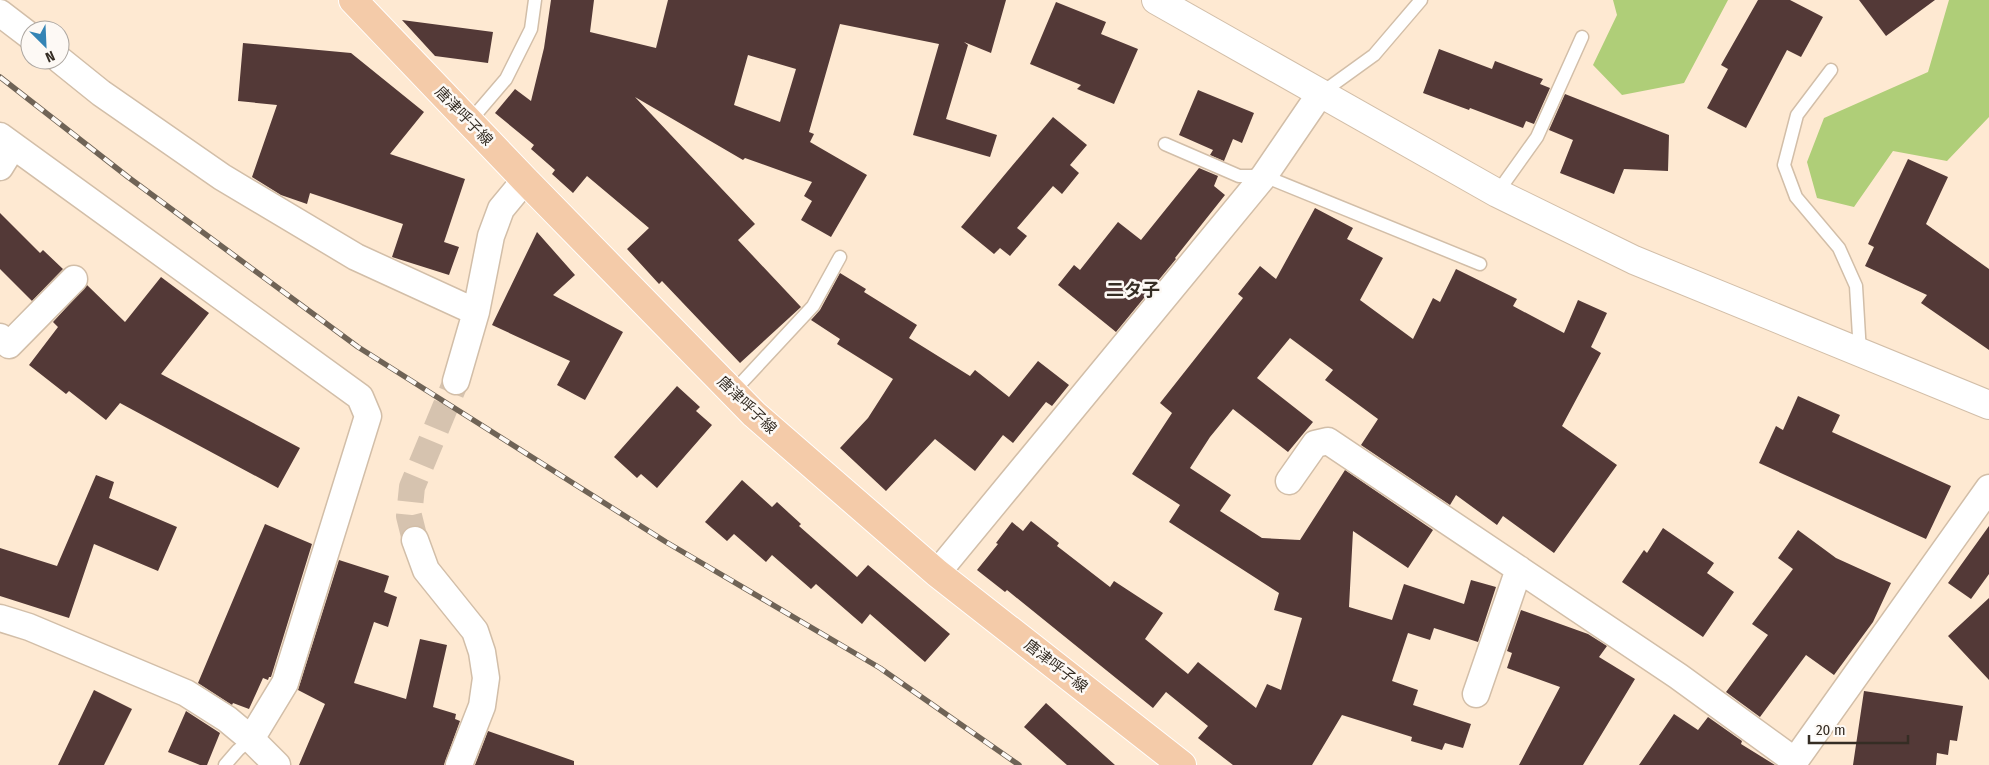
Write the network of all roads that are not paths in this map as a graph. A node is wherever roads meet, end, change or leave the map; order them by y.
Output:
1 (353, 0) edge
2 (535, 0) edge
3 (1156, 0) edge
4 (1421, 0) edge
5 (0, 12) edge
6 (20, 28) edge
7 (1582, 37) dead end
8 (70, 68) edge
9 (1831, 70) dead end
10 (1320, 94) junction
11 (470, 121) junction
12 (1165, 144) dead end
13 (4, 150) edge
14 (1264, 176) junction
15 (525, 180) junction
16 (1497, 193) junction
17 (840, 257) dead end
18 (1480, 264) dead end
19 (74, 279) dead end
20 (476, 312) junction
21 (0, 337) edge
22 (1860, 353) junction
23 (456, 381) tunnel mouth
24 (732, 393) junction
25 (1989, 405) edge
26 (1289, 481) dead end
27 (1989, 488) edge
28 (415, 540) tunnel mouth
29 (1519, 569) junction
30 (937, 573) junction
31 (0, 618) edge
32 (1476, 694) dead end
33 (251, 739) junction
34 (1793, 763) edge
35 (226, 765) edge
36 (277, 765) edge
37 (459, 765) edge
38 (1182, 765) edge

1 - 11 main road, 唐津呼子線
2 - 11 lane
3 - 10 street
4 - 10 lane
5 - 6 street
7 - 16 lane
8 - 20 street
9 - 22 lane
10 - 14 street
10 - 16 street
11 - 15 main road, 唐津呼子線
12 - 14 lane
13 - 33 street
14 - 18 lane
14 - 30 street
15 - 20 street
15 - 24 main road, 唐津呼子線
16 - 22 street
17 - 24 lane
19 - 21 street
20 - 23 street
22 - 25 street
24 - 30 main road, 唐津呼子線
26 - 29 street
27 - 34 street
28 - 37 street
29 - 32 street
29 - 34 street
30 - 38 main road, 唐津呼子線
31 - 33 street
33 - 35 lane
33 - 36 street

